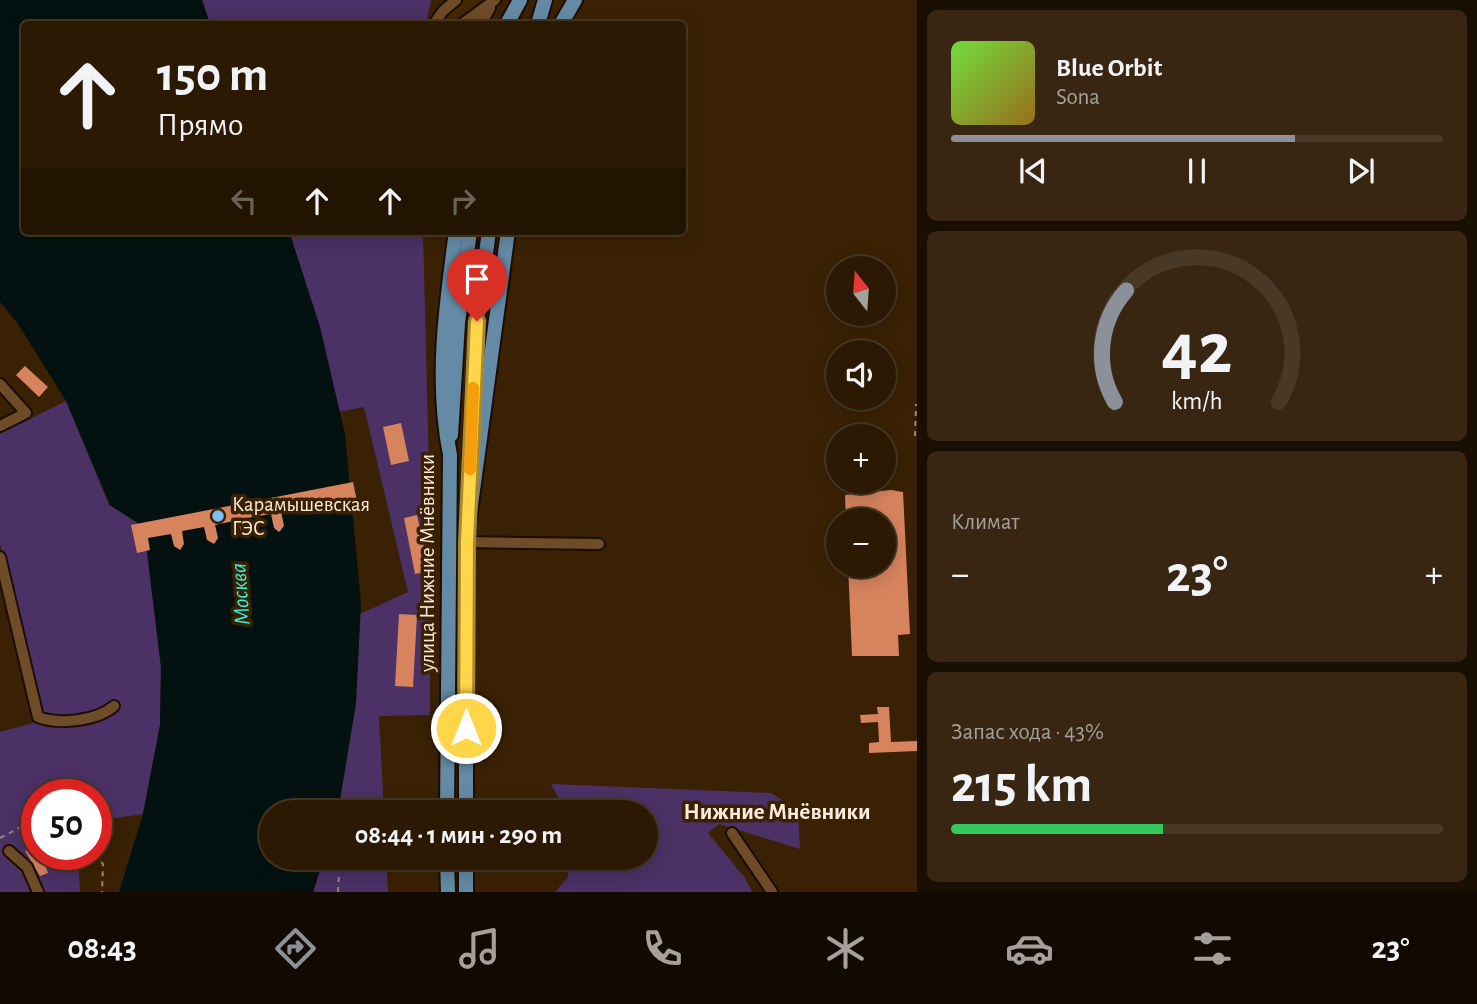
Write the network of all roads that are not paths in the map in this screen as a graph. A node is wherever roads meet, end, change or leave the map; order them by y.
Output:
1 (456, 0) edge
2 (520, 0) edge
3 (526, 0) edge
4 (545, 0) edge
5 (575, 0) edge
6 (494, 3) edge
7 (436, 21) edge
8 (473, 21) edge
9 (509, 21) edge
10 (520, 21) edge
11 (539, 21) edge
12 (563, 21) edge
13 (456, 235) edge
14 (469, 235) edge
15 (488, 235) edge
16 (507, 235) edge
17 (0, 384) edge
18 (0, 426) edge
19 (450, 456) junction
20 (468, 521) junction
21 (467, 542) junction
22 (599, 544) dead end
23 (0, 557) edge
24 (114, 706) dead end
25 (447, 800) edge
26 (466, 800) edge
27 (733, 833) dead end
28 (9, 851) dead end
29 (447, 870) edge
30 (466, 870) edge
31 (38, 892) edge
32 (447, 892) edge
33 (467, 892) edge
34 (772, 892) edge

1 - 7 street
2 - 9 main road
3 - 10 main road
4 - 11 main road
5 - 12 main road
6 - 8 street
13 - 19 main road, улица Нижние Мнёвники
14 - 19 main road
15 - 20 main road
16 - 20 main road, улица Нижние Мнёвники
17 - 18 street
19 - 25 main road, улица Нижние Мнёвники
20 - 21 main road, улица Нижние Мнёвники
21 - 22 street
21 - 26 main road, улица Нижние Мнёвники
23 - 24 street
27 - 34 street
28 - 31 street
29 - 32 main road
30 - 33 main road

